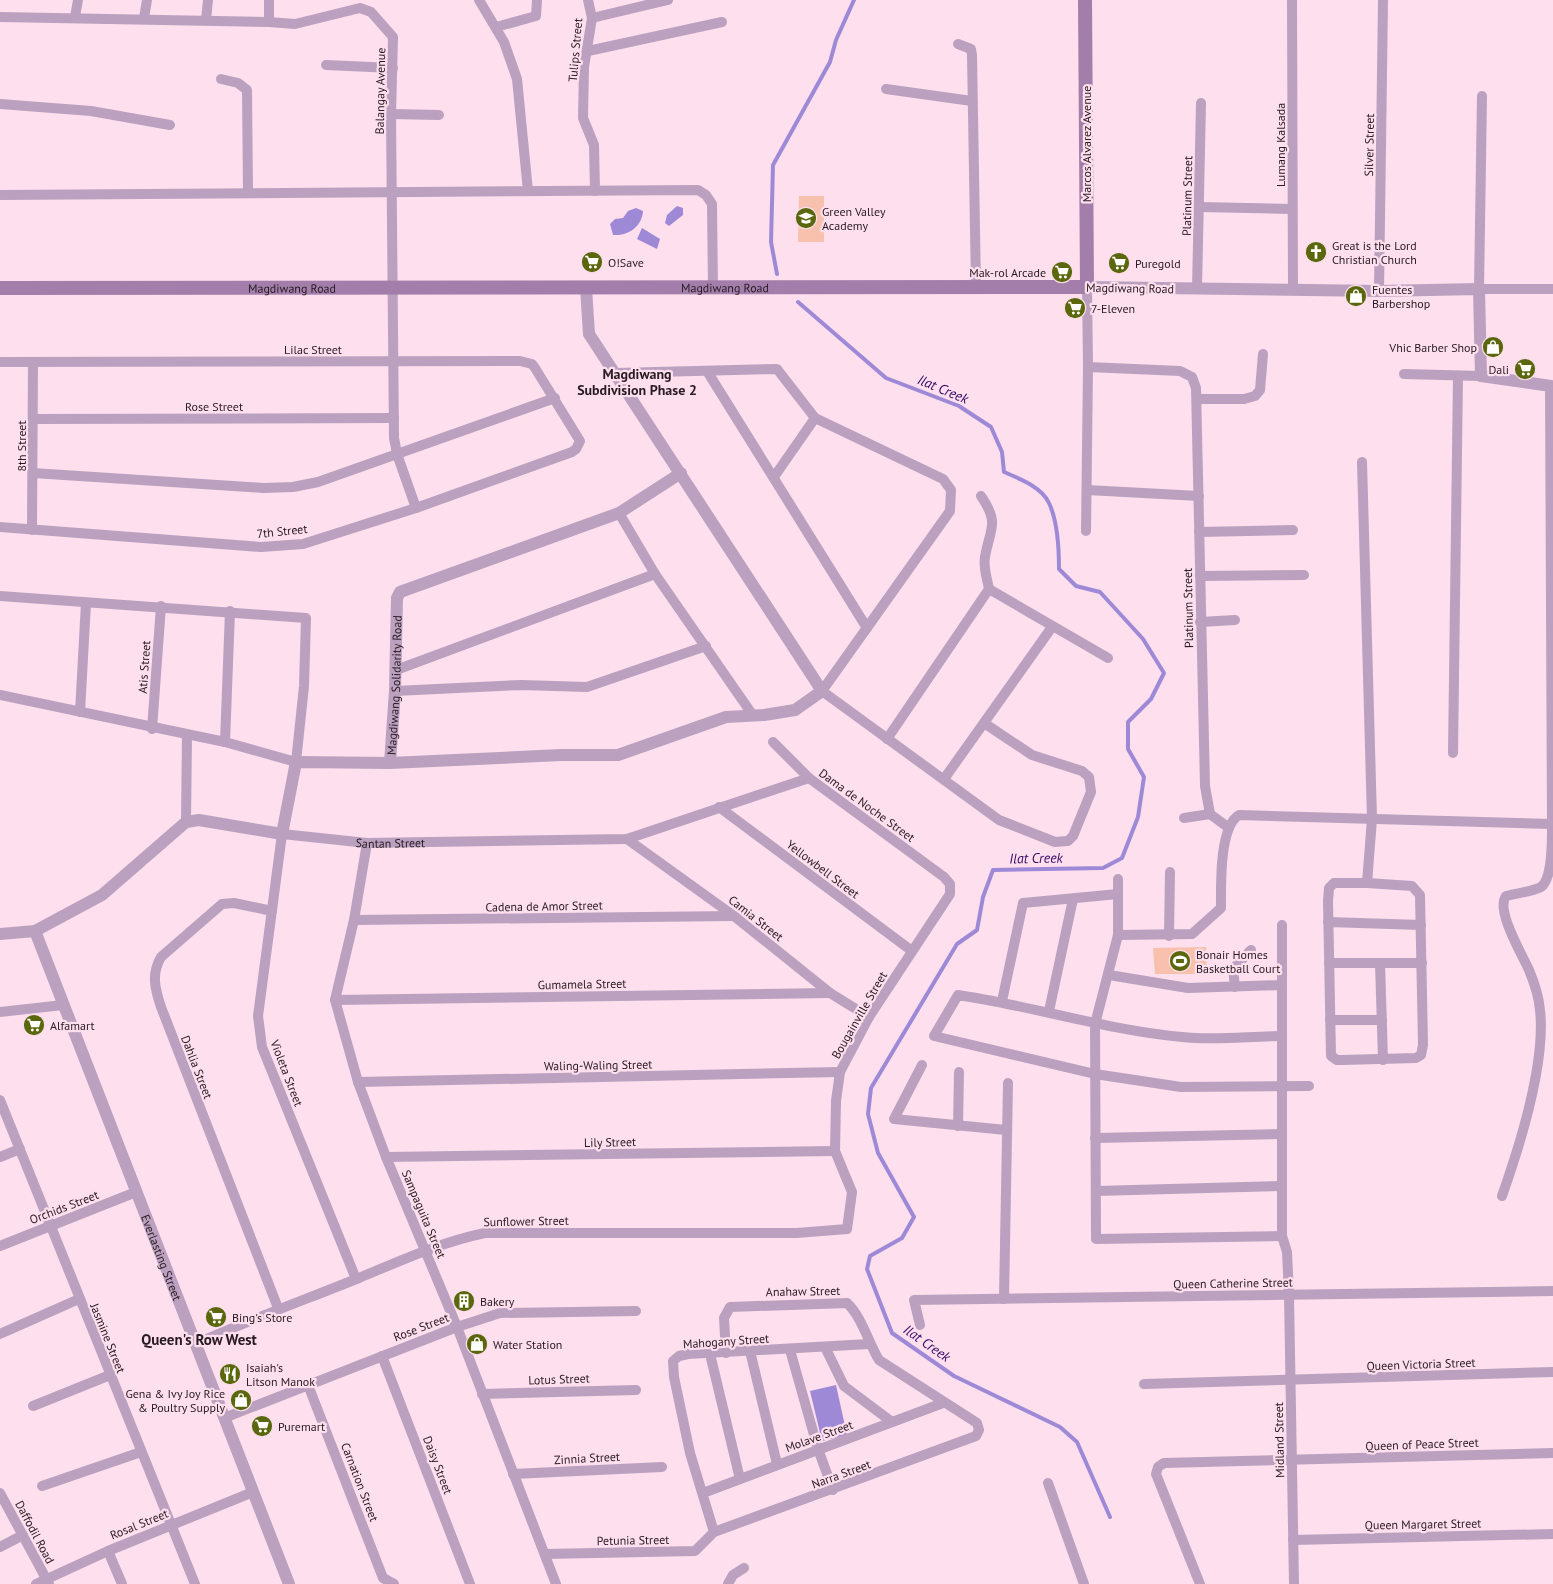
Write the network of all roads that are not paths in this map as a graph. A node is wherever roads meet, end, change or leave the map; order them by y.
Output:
1 (78, 0) edge
2 (147, 0) edge
3 (208, 0) edge
4 (269, 0) edge
5 (479, 0) edge
6 (537, 0) edge
7 (588, 0) edge
8 (668, 0) edge
9 (1085, 0) edge
10 (1292, 0) edge
11 (1383, 0) edge
12 (0, 17) edge
13 (75, 17) junction
14 (144, 18) junction
15 (592, 18) junction
16 (206, 20) junction
17 (269, 22) junction
18 (722, 22) dead end
19 (496, 27) junction
20 (958, 44) dead end
21 (588, 51) junction
22 (326, 65) dead end
23 (393, 68) junction
24 (221, 79) dead end
25 (886, 89) dead end
26 (1482, 96) dead end
27 (972, 101) junction
28 (1201, 103) dead end
29 (0, 104) edge
30 (391, 114) junction
31 (439, 115) dead end
32 (170, 124) dead end
33 (595, 190) junction
34 (528, 191) junction
35 (248, 192) junction
36 (391, 193) junction
37 (0, 195) edge
38 (1199, 207) junction
39 (1292, 209) junction
40 (393, 287) junction
41 (1087, 287) junction
42 (0, 288) edge
43 (586, 288) junction
44 (713, 288) junction
45 (976, 288) junction
46 (1197, 289) junction
47 (1293, 289) junction
48 (1479, 289) junction
49 (1553, 289) edge
50 (1380, 291) junction
51 (1263, 354) dead end
52 (394, 361) junction
53 (0, 362) edge
54 (33, 363) junction
55 (1088, 367) junction
56 (707, 371) junction
57 (616, 373) junction
58 (1404, 374) dead end
59 (1458, 376) junction
60 (1481, 376) junction
61 (1552, 386) edge
62 (555, 398) junction
63 (1197, 399) junction
64 (394, 418) junction
65 (814, 418) junction
66 (34, 419) junction
67 (579, 445) joint
68 (397, 454) junction
69 (1362, 462) dead end
70 (34, 473) junction
71 (681, 473) junction
72 (774, 477) junction
73 (1087, 490) junction
74 (981, 496) dead end
75 (1199, 496) junction
76 (416, 508) junction
77 (619, 513) junction
78 (0, 527) edge
79 (32, 530) junction
80 (1293, 530) dead end
81 (1086, 531) dead end
82 (1199, 532) junction
83 (655, 574) junction
84 (1200, 576) junction
85 (1304, 576) dead end
86 (989, 588) junction
87 (0, 596) edge
88 (86, 604) junction
89 (161, 606) junction
90 (230, 611) junction
91 (1234, 620) dead end
92 (1200, 622) junction
93 (1052, 627) junction
94 (867, 628) junction
95 (706, 646) junction
96 (1108, 658) dead end
97 (396, 670) junction
98 (822, 691) junction
99 (395, 692) junction
100 (0, 695) edge
101 (80, 712) junction
102 (752, 714) junction
103 (984, 723) junction
104 (152, 729) junction
105 (187, 735) junction
106 (887, 740) junction
107 (225, 742) junction
108 (772, 742) dead end
109 (1454, 753) dead end
110 (296, 762) junction
111 (390, 763) junction
112 (809, 778) junction
113 (944, 779) junction
114 (719, 808) junction
115 (1210, 814) junction
116 (1184, 818) dead end
117 (1372, 819) junction
118 (186, 822) junction
119 (1552, 824) edge
120 (1229, 828) junction
121 (282, 834) junction
122 (628, 839) junction
123 (367, 843) junction
124 (1170, 872) dead end
125 (1118, 879) dead end
126 (1367, 883) junction
127 (950, 884) joint
128 (1118, 894) junction
129 (1073, 899) junction
130 (272, 911) junction
131 (734, 916) junction
132 (354, 920) junction
133 (1328, 922) junction
134 (1282, 925) dead end
135 (1421, 926) junction
136 (35, 931) junction
137 (0, 934) edge
138 (1118, 935) junction
139 (1170, 936) junction
140 (1252, 950) dead end
141 (912, 951) junction
142 (1330, 963) junction
143 (1380, 963) junction
144 (1422, 963) junction
145 (1109, 975) junction
146 (1282, 984) junction
147 (1235, 987) junction
148 (830, 993) junction
149 (335, 1000) junction
150 (1002, 1002) junction
151 (63, 1005) junction
152 (1049, 1011) junction
153 (0, 1012) edge
154 (869, 1017) junction
155 (1330, 1020) junction
156 (1382, 1020) junction
157 (1095, 1024) junction
158 (1282, 1036) junction
159 (1383, 1060) junction
160 (922, 1065) dead end
161 (840, 1072) junction
162 (959, 1072) dead end
163 (1095, 1074) junction
164 (358, 1082) junction
165 (1008, 1082) dead end
166 (1282, 1086) junction
167 (1309, 1086) dead end
168 (0, 1100) edge
169 (958, 1126) junction
170 (1006, 1130) junction
171 (1282, 1134) junction
172 (1095, 1138) junction
173 (20, 1149) junction
174 (835, 1151) junction
175 (0, 1157) edge
176 (386, 1157) junction
177 (1282, 1186) junction
178 (1096, 1191) junction
179 (136, 1192) junction
180 (1502, 1196) dead end
181 (51, 1226) junction
182 (847, 1229) joint
183 (1282, 1236) junction
184 (0, 1246) edge
185 (427, 1251) junction
186 (356, 1279) junction
187 (1553, 1291) edge
188 (1290, 1295) junction
189 (79, 1299) junction
190 (1004, 1299) junction
191 (278, 1308) junction
192 (636, 1311) dead end
193 (920, 1325) dead end
194 (458, 1327) junction
195 (0, 1334) edge
196 (195, 1344) junction
197 (869, 1344) junction
198 (825, 1347) junction
199 (790, 1350) junction
200 (750, 1352) junction
201 (726, 1353) junction
202 (710, 1354) junction
203 (382, 1356) junction
204 (1553, 1372) edge
205 (110, 1374) junction
206 (1291, 1381) junction
207 (1144, 1384) dead end
208 (308, 1385) junction
209 (636, 1390) dead end
210 (482, 1394) junction
211 (943, 1403) junction
212 (34, 1406) dead end
213 (224, 1418) junction
214 (892, 1422) junction
215 (976, 1436) joint
216 (818, 1449) junction
217 (141, 1452) junction
218 (1553, 1453) edge
219 (1292, 1460) junction
220 (777, 1464) junction
221 (662, 1467) dead end
222 (513, 1474) junction
223 (740, 1478) junction
224 (1048, 1483) dead end
225 (42, 1486) dead end
226 (833, 1490) junction
227 (0, 1492) edge
228 (253, 1492) junction
229 (704, 1493) junction
230 (170, 1525) junction
231 (714, 1532) junction
232 (1553, 1534) edge
233 (23, 1535) junction
234 (1294, 1540) junction
235 (0, 1547) edge
236 (108, 1551) junction
237 (545, 1554) junction
238 (744, 1568) dead end
239 (44, 1582) edge
240 (122, 1584) edge
241 (195, 1584) edge
242 (289, 1584) edge
243 (394, 1584) edge
244 (470, 1584) edge
245 (556, 1584) edge
246 (728, 1584) edge
247 (1084, 1584) edge
248 (1200, 1584) edge
249 (1294, 1584) edge

1 - 13 street
2 - 14 street
3 - 16 street
4 - 17 street
5 - 19 street
6 - 19 street
7 - 15 street, Tulips Street
8 - 15 street
9 - 41 main road, Marcos Alvarez Avenue
10 - 39 street, Lumang Kalsada
11 - 50 street, Silver Street
12 - 13 street, Balangay Avenue
13 - 14 street, Balangay Avenue
14 - 16 street, Balangay Avenue
15 - 21 street, Tulips Street
16 - 17 street, Balangay Avenue
17 - 23 street, Balangay Avenue
18 - 21 street
19 - 34 street
20 - 27 street
21 - 33 street, Tulips Street
22 - 23 street
23 - 30 street, Balangay Avenue
24 - 35 street
25 - 27 street
26 - 48 street
27 - 45 street
28 - 38 street, Platinum Street
29 - 32 street
30 - 31 street
30 - 36 street, Balangay Avenue
33 - 34 street
33 - 44 street
34 - 36 street
35 - 36 street
35 - 37 street
36 - 40 street, Balangay Avenue
38 - 39 street
38 - 46 street, Platinum Street
39 - 47 street, Lumang Kalsada
40 - 42 main road, Magdiwang Road
40 - 43 main road, Magdiwang Road
40 - 52 street, Balangay Avenue
41 - 45 main road, Magdiwang Road
41 - 46 street, Magdiwang Road
41 - 55 street
43 - 44 main road, Magdiwang Road
43 - 57 street
44 - 45 main road, Magdiwang Road
46 - 47 street, Magdiwang Road
47 - 50 street, Magdiwang Road
48 - 49 street, Magdiwang Road
48 - 50 street, Magdiwang Road
48 - 60 street
51 - 63 street
52 - 54 street, Lilac Street
52 - 62 street, Lilac Street
52 - 64 street, Balangay Avenue
53 - 54 street, Lilac Street
54 - 66 street, 8th Street
55 - 63 street, Platinum Street
55 - 73 street
56 - 57 street
56 - 65 street
56 - 72 street
57 - 71 street
58 - 59 street
59 - 60 street
59 - 109 street
60 - 61 street
61 - 119 street
62 - 67 street, Lilac Street
62 - 68 street
63 - 75 street, Platinum Street
64 - 66 street, Rose Street
64 - 68 street, Balangay Avenue
65 - 72 street
65 - 94 street
66 - 70 street, 8th Street
67 - 76 street, 7th Street
68 - 70 street
68 - 76 street, Balangay Avenue
69 - 117 street
70 - 79 street, 8th Street
71 - 77 street, Magdiwang Solidarity Road
71 - 98 street
72 - 94 street
73 - 75 street
73 - 81 street
74 - 86 street
75 - 82 street, Platinum Street
76 - 79 street, 7th Street
77 - 83 street
77 - 97 street, Magdiwang Solidarity Road
78 - 79 street, 7th Street
80 - 82 street
82 - 84 street, Platinum Street
83 - 95 street
83 - 97 street
84 - 85 street
84 - 92 street, Platinum Street
86 - 93 street
86 - 106 street
87 - 88 street
88 - 89 street
88 - 101 street
89 - 90 street
89 - 104 street, Atis Street
90 - 107 street
90 - 110 street
91 - 92 street
92 - 115 street, Platinum Street
93 - 96 street
93 - 103 street
94 - 98 street
95 - 99 street
95 - 102 street
97 - 99 street, Magdiwang Solidarity Road
98 - 102 street, Magdiwang Solidarity Road
98 - 106 street
99 - 111 street, Magdiwang Solidarity Road
100 - 101 street
101 - 104 street
102 - 111 street, Magdiwang Solidarity Road
103 - 113 street
103 - 113 street
104 - 105 street
105 - 107 street
105 - 118 street
106 - 113 street
107 - 110 street
108 - 112 street, Dama de Noche Street
110 - 111 street
110 - 121 street
112 - 114 street, Santan Street
112 - 127 street, Dama de Noche Street
114 - 122 street, Santan Street
114 - 141 street, Yellowbell Street
115 - 116 street
115 - 120 street
117 - 119 street
117 - 120 street
117 - 126 street
118 - 121 street, Santan Street
118 - 136 street
119 - 180 street
120 - 139 street
121 - 123 street, Santan Street
121 - 130 street, Violeta Street
122 - 123 street, Santan Street
122 - 131 street, Camia Street
123 - 132 street, Sampaguita Street
124 - 139 street
125 - 128 street
126 - 133 street
126 - 135 street
127 - 141 street, Bougainville Street
128 - 129 street
128 - 138 street
129 - 150 street
129 - 152 street
130 - 186 street, Violeta Street
130 - 191 street, Dahlia Street
131 - 132 street, Cadena de Amor Street
131 - 148 street, Camia Street
132 - 149 street, Sampaguita Street
133 - 135 street
133 - 142 street
134 - 146 street, Midland Street
135 - 144 street
136 - 137 street
136 - 151 street, Everlasting Street
138 - 139 street
138 - 145 street
140 - 147 street
141 - 154 street, Bougainville Street
142 - 143 street
142 - 155 street
143 - 144 street
143 - 156 street
144 - 159 street
145 - 147 street
145 - 157 street
146 - 147 street
146 - 158 street, Midland Street
148 - 149 street, Gumamela Street
148 - 154 street, Camia Street
149 - 164 street, Sampaguita Street
150 - 152 street
150 - 163 street
151 - 153 street
151 - 179 street, Everlasting Street
152 - 157 street
154 - 161 street, Bougainville Street
155 - 156 street
155 - 159 street
156 - 159 street
157 - 158 street
157 - 163 street
158 - 166 street, Midland Street
160 - 169 street
161 - 164 street, Waling-Waling Street
161 - 174 street, Bougainville Street
162 - 169 street
163 - 166 street
163 - 172 street
164 - 176 street, Sampaguita Street
165 - 170 street
166 - 167 street
166 - 171 street, Midland Street
168 - 173 street, Jasmine Street
169 - 170 street
170 - 190 street
171 - 172 street
171 - 177 street, Midland Street
172 - 178 street
173 - 175 street
173 - 181 street, Jasmine Street
174 - 176 street, Lily Street
174 - 182 street, Bougainville Street
176 - 185 street, Sampaguita Street
177 - 178 street
177 - 183 street, Midland Street
178 - 183 street
179 - 181 street, Orchids Street
179 - 196 street, Everlasting Street
181 - 184 street, Orchids Street
181 - 189 street, Jasmine Street
182 - 185 street, Sunflower Street
183 - 188 street, Midland Street
185 - 186 street, Sunflower Street
185 - 194 street, Sampaguita Street
186 - 191 street, Sunflower Street
187 - 188 street, Queen Catherine Street
188 - 190 street, Queen Catherine Street
188 - 206 street, Midland Street
189 - 195 street
189 - 205 street, Jasmine Street
190 - 193 street, Queen Catherine Street
191 - 196 street, Sunflower Street
192 - 194 street, Rose Street
194 - 203 street, Rose Street
194 - 210 street, Sampaguita Street
196 - 213 street, Everlasting Street
197 - 198 street, Mahogany Street
197 - 201 street, Anahaw Street
197 - 211 street, Anahaw Street
198 - 199 street, Mahogany Street
198 - 214 street
199 - 200 street, Mahogany Street
199 - 216 street
200 - 201 street, Mahogany Street
200 - 220 street
201 - 202 street, Mahogany Street
202 - 223 street
202 - 229 street, Mahogany Street
203 - 208 street, Rose Street
203 - 244 street, Daisy Street
204 - 206 street, Queen Victoria Street
205 - 212 street
205 - 217 street, Jasmine Street
206 - 207 street, Queen Victoria Street
206 - 219 street, Midland Street
208 - 213 street, Rose Street
208 - 243 street, Carnation Street
209 - 210 street, Lotus Street
210 - 222 street, Sampaguita Street
211 - 214 street, Molave Street
211 - 215 street, Anahaw Street
213 - 228 street, Everlasting Street
214 - 216 street, Molave Street
215 - 226 street, Narra Street
216 - 220 street, Molave Street
216 - 226 street
217 - 225 street
217 - 230 street, Jasmine Street
218 - 219 street, Queen of Peace Street
219 - 234 street, Midland Street
219 - 248 street, Queen of Peace Street
220 - 223 street, Molave Street
221 - 222 street, Zinnia Street
222 - 237 street, Sampaguita Street
223 - 229 street, Molave Street
224 - 247 street
226 - 231 street, Narra Street
227 - 233 street, Daffodil Road
228 - 230 street, Rosal Street
228 - 242 street, Everlasting Street
229 - 231 street, Mahogany Street
230 - 236 street, Rosal Street
230 - 241 street, Jasmine Street
231 - 237 street, Petunia Street
232 - 234 street, Queen Margaret Street
233 - 235 street
233 - 239 street, Daffodil Road
234 - 249 street, Midland Street
236 - 239 street, Rosal Street
236 - 240 street
237 - 245 street, Sampaguita Street
238 - 246 street

